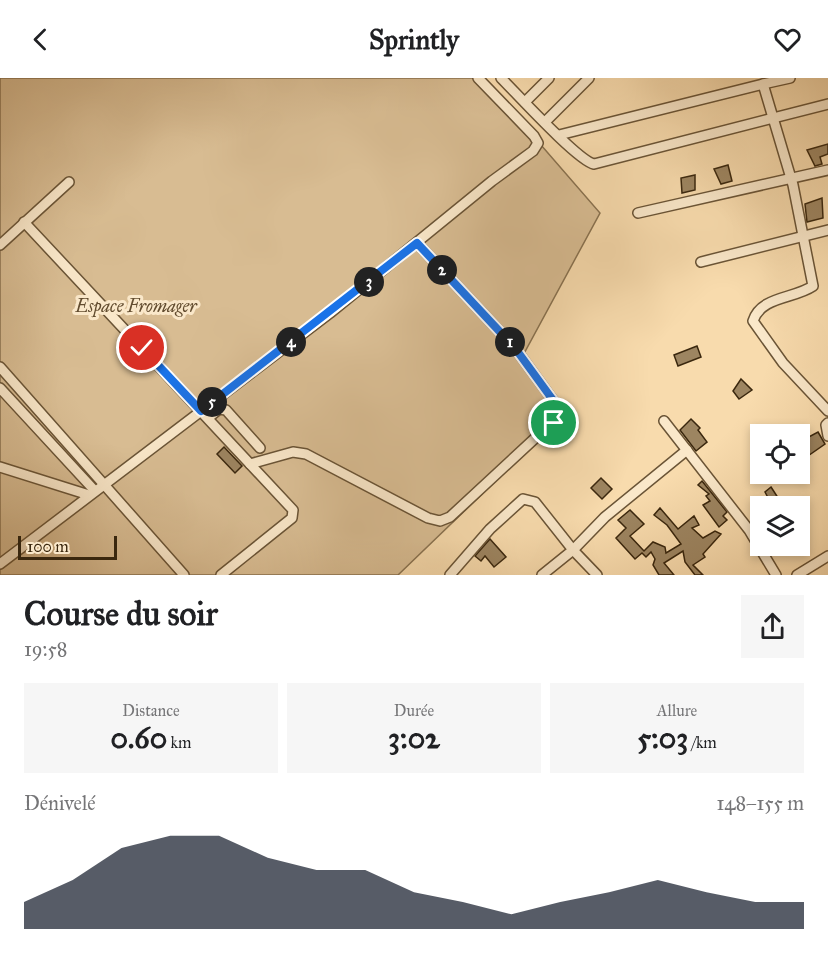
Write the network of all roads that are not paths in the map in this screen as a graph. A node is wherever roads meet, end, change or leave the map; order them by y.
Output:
1 (478, 78) edge
2 (501, 78) edge
3 (549, 78) edge
4 (589, 78) edge
5 (790, 78) edge
6 (538, 82) edge
7 (747, 82) edge
8 (763, 84) junction
9 (525, 102) junction
10 (828, 104) edge
11 (775, 117) junction
12 (545, 122) junction
13 (559, 135) junction
14 (828, 170) edge
15 (791, 178) junction
16 (69, 182) dead end
17 (638, 213) dead end
18 (24, 222) junction
19 (828, 230) edge
20 (803, 235) junction
21 (417, 243) junction
22 (0, 245) edge
23 (701, 262) dead end
24 (0, 367) edge
25 (0, 388) edge
26 (201, 411) junction
27 (828, 411) edge
28 (208, 418) junction
29 (664, 421) dead end
30 (828, 423) edge
31 (828, 436) edge
32 (260, 448) dead end
33 (687, 450) junction
34 (250, 464) junction
35 (0, 467) edge
36 (106, 483) junction
37 (92, 493) junction
38 (573, 550) junction
39 (828, 556) edge
40 (0, 564) edge
41 (184, 575) edge
42 (221, 575) edge
43 (450, 575) edge
44 (542, 575) edge
45 (597, 575) edge
46 (776, 575) edge
47 (797, 575) edge

1 - 21 street
2 - 9 street
3 - 6 street
4 - 12 street
5 - 8 street
6 - 9 street
7 - 8 street
7 - 13 street
8 - 11 street
9 - 12 street
10 - 11 street
11 - 13 street
11 - 15 street
12 - 13 street
14 - 15 street
15 - 17 street
15 - 20 street
16 - 18 street
18 - 22 street
18 - 26 street
19 - 20 street
20 - 23 street
20 - 27 street
21 - 26 street
21 - 34 street
24 - 36 street
25 - 37 street
26 - 28 street
26 - 36 street
28 - 32 street
28 - 34 street
29 - 33 street
30 - 31 street
33 - 38 street
33 - 46 street
34 - 42 street
35 - 37 street
36 - 37 street
36 - 41 street
37 - 40 street
38 - 43 street
38 - 44 street
38 - 45 street
39 - 47 street

